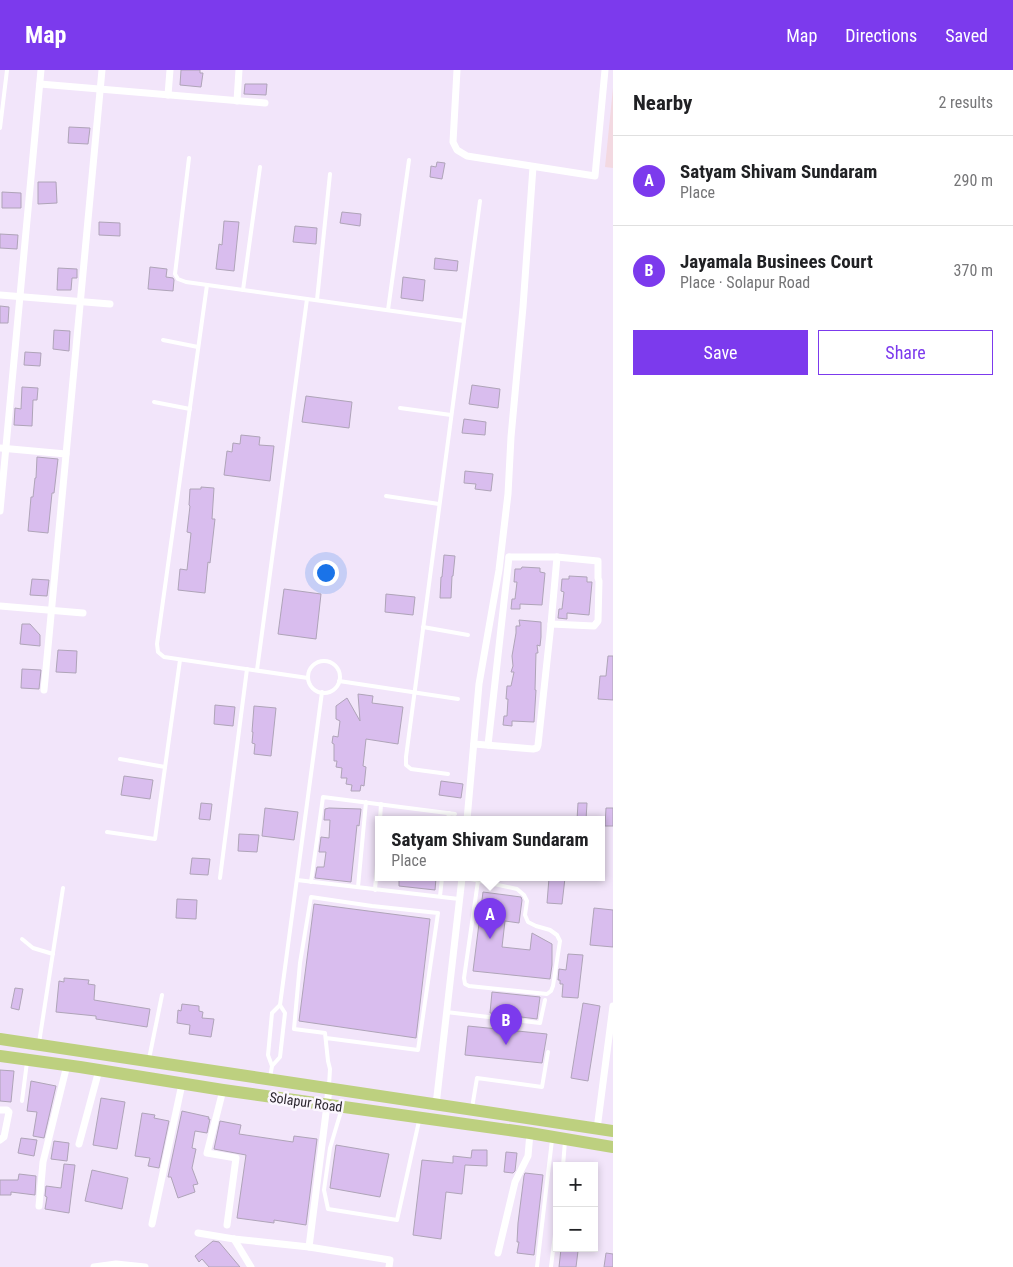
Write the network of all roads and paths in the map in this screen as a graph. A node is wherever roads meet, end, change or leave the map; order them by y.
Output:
1 (7, 70) edge
2 (42, 70) edge
3 (102, 70) edge
4 (170, 70) edge
5 (239, 70) edge
6 (457, 70) edge
7 (605, 70) edge
8 (40, 84) junction
9 (100, 89) junction
10 (168, 95) junction
11 (237, 101) junction
12 (265, 103) dead end
13 (0, 128) edge
14 (189, 158) dead end
15 (409, 160) dead end
16 (260, 167) dead end
17 (533, 167) junction
18 (330, 174) dead end
19 (480, 201) dead end
20 (206, 285) junction
21 (243, 290) junction
22 (0, 295) edge
23 (20, 297) junction
24 (307, 299) junction
25 (316, 300) junction
26 (80, 302) junction
27 (110, 304) dead end
28 (388, 310) junction
29 (464, 321) junction
30 (163, 340) dead end
31 (198, 348) junction
32 (154, 402) dead end
33 (400, 408) dead end
34 (190, 409) junction
35 (451, 415) junction
36 (3, 448) edge
37 (66, 454) junction
38 (386, 496) dead end
39 (439, 504) junction
40 (0, 511) edge
41 (509, 557) junction
42 (556, 557) junction
43 (499, 570) junction
44 (0, 606) edge
45 (52, 610) junction
46 (83, 613) dead end
47 (551, 624) junction
48 (423, 627) junction
49 (468, 635) dead end
50 (180, 660) junction
51 (247, 669) junction
52 (257, 670) junction
53 (308, 678) junction
54 (339, 681) junction
55 (44, 690) dead end
56 (322, 692) junction
57 (414, 692) junction
58 (458, 698) dead end
59 (474, 744) junction
60 (488, 745) junction
61 (120, 759) dead end
62 (165, 767) junction
63 (448, 774) dead end
64 (366, 802) junction
65 (382, 804) junction
66 (449, 813) junction
67 (455, 814) dead end
68 (380, 816) edge
69 (449, 816) edge
70 (467, 816) edge
71 (107, 832) dead end
72 (220, 878) dead end
73 (297, 880) junction
74 (376, 881) edge
75 (442, 881) edge
76 (462, 881) edge
77 (478, 881) joint
78 (311, 882) junction
79 (63, 888) dead end
80 (358, 888) junction
81 (375, 890) junction
82 (440, 896) junction
83 (459, 899) junction
84 (22, 938) dead end
85 (53, 954) junction
86 (162, 995) dead end
87 (545, 1000) dead end
88 (280, 1005) junction
89 (613, 1006) edge
90 (446, 1012) junction
91 (326, 1038) junction
92 (0, 1039) edge
93 (38, 1045) junction
94 (548, 1052) dead end
95 (0, 1056) edge
96 (27, 1060) junction
97 (149, 1062) junction
98 (67, 1065) junction
99 (272, 1066) junction
100 (99, 1070) junction
101 (270, 1080) junction
102 (182, 1084) junction
103 (329, 1089) junction
104 (223, 1090) junction
105 (22, 1101) dead end
106 (436, 1104) junction
107 (326, 1105) junction
108 (342, 1107) junction
109 (0, 1110) edge
110 (472, 1110) junction
111 (420, 1119) junction
112 (597, 1128) junction
113 (613, 1131) edge
114 (530, 1133) junction
115 (552, 1137) junction
116 (565, 1138) junction
117 (0, 1140) edge
118 (79, 1144) dead end
119 (613, 1147) edge
120 (563, 1162) edge
121 (39, 1206) dead end
122 (152, 1224) dead end
123 (227, 1224) dead end
124 (198, 1233) dead end
125 (234, 1239) junction
126 (309, 1246) junction
127 (553, 1251) edge
128 (498, 1253) dead end
129 (94, 1267) edge
130 (145, 1267) edge
131 (251, 1267) edge
132 (388, 1267) edge
133 (537, 1267) edge
134 (551, 1267) edge

1 - 13 lane
2 - 8 street
3 - 9 street
4 - 10 street
5 - 11 street
6 - 17 street
7 - 17 street
8 - 9 street
8 - 23 street
9 - 10 street
9 - 26 street
10 - 11 street
11 - 12 street
14 - 20 lane
15 - 28 lane
16 - 21 lane
17 - 43 street
18 - 25 lane
19 - 29 lane
20 - 21 lane
20 - 31 lane
21 - 24 lane
22 - 23 street
23 - 26 street
23 - 36 street
24 - 25 lane
24 - 52 lane
25 - 28 lane
26 - 27 street
26 - 37 street
28 - 29 lane
29 - 35 lane
30 - 31 lane
31 - 34 lane
32 - 34 lane
33 - 35 lane
34 - 50 lane
35 - 39 lane
36 - 37 street
36 - 40 street
37 - 45 street
38 - 39 lane
39 - 48 lane
41 - 42 street
41 - 43 street
41 - 60 street
42 - 47 street
42 - 47 street
43 - 59 street
44 - 45 street
45 - 46 street
45 - 55 street
47 - 60 street
48 - 49 lane
48 - 57 lane
50 - 51 lane
50 - 62 lane
51 - 52 lane
51 - 72 lane
52 - 53 lane
53 - 54 lane
53 - 56 lane
54 - 56 lane
54 - 57 lane
56 - 73 lane
57 - 58 lane
57 - 63 lane
59 - 60 street
59 - 70 street
61 - 62 lane
62 - 71 lane
64 - 65 lane
64 - 78 lane
64 - 80 lane
65 - 66 lane
65 - 68 lane
66 - 67 lane
66 - 69 lane
73 - 78 lane
73 - 88 lane
74 - 81 lane
75 - 82 lane
76 - 83 street
77 - 77 lane
78 - 80 lane
79 - 85 lane
80 - 81 lane
81 - 82 lane
82 - 83 lane
83 - 90 street
84 - 85 lane
85 - 93 lane
86 - 97 lane
87 - 90 lane
88 - 99 lane
88 - 99 lane
89 - 112 street
90 - 106 street
91 - 91 lane
91 - 103 lane
92 - 93 highway, Solapur Road
93 - 97 highway, Solapur Road
94 - 110 lane
95 - 96 highway, Solapur Road
96 - 98 highway, Solapur Road
96 - 105 lane
97 - 101 highway, Solapur Road
98 - 100 highway, Solapur Road
98 - 121 street
99 - 101 lane
100 - 102 highway, Solapur Road
100 - 118 street
101 - 103 highway, Solapur Road
102 - 104 highway, Solapur Road
102 - 122 street
103 - 106 highway, Solapur Road
103 - 107 street
104 - 107 highway, Solapur Road
104 - 123 street
106 - 110 highway, Solapur Road
107 - 108 highway, Solapur Road
107 - 126 street
108 - 111 highway, Solapur Road
108 - 111 lane
109 - 117 street
110 - 112 highway, Solapur Road
111 - 114 highway, Solapur Road
112 - 113 highway, Solapur Road
114 - 115 highway, Solapur Road
114 - 128 street
115 - 116 highway, Solapur Road
115 - 133 lane
116 - 119 highway, Solapur Road
116 - 120 lane
124 - 125 street
125 - 126 street
125 - 131 street
126 - 132 street
127 - 134 lane
129 - 130 street

